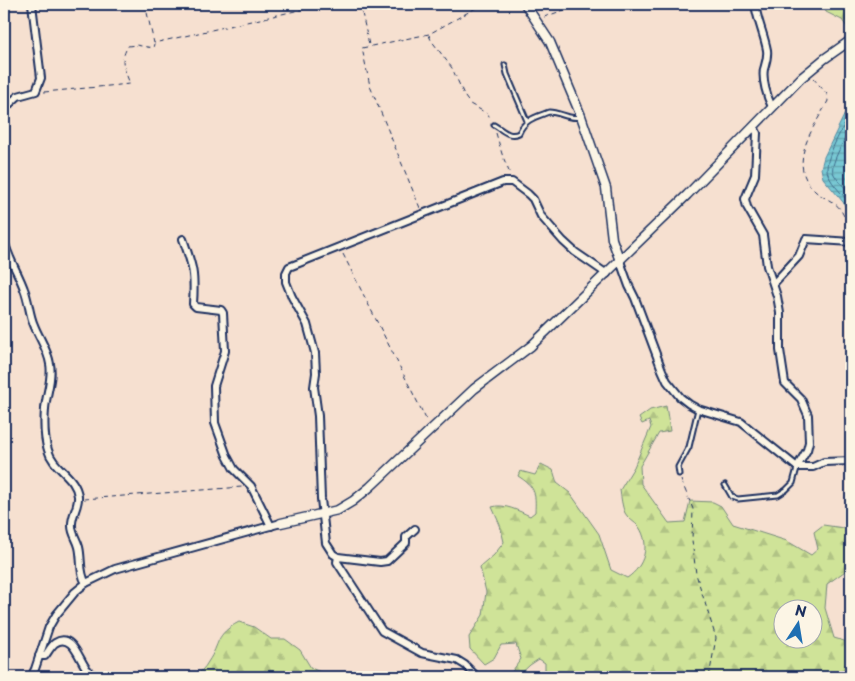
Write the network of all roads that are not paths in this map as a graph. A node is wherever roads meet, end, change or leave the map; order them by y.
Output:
1 (32, 4) edge
2 (524, 4) edge
3 (755, 4) edge
4 (851, 40) edge
5 (506, 65) dead end
6 (772, 107) junction
7 (4, 109) edge
8 (582, 116) junction
9 (527, 121) junction
10 (494, 125) road end
11 (754, 127) junction
12 (4, 240) edge
13 (183, 240) dead end
14 (851, 242) edge
15 (620, 261) junction
16 (607, 274) junction
17 (774, 283) junction
18 (698, 408) junction
19 (851, 461) edge
20 (797, 467) junction
21 (679, 474) road end
22 (725, 485) dead end
23 (323, 514) junction
24 (281, 523) joint
25 (271, 526) junction
26 (415, 529) dead end
27 (338, 557) junction
28 (86, 583) junction
29 (39, 656) junction
30 (31, 677) edge
31 (94, 677) edge
32 (477, 677) edge

1 - 7 street
2 - 8 street
3 - 6 street
4 - 6 street
5 - 9 lane
6 - 11 street
8 - 9 lane
8 - 15 street
9 - 10 lane
11 - 15 street
11 - 17 street
12 - 28 street
13 - 25 street
14 - 17 street
15 - 16 street
15 - 18 street
16 - 23 street
16 - 23 street
17 - 20 street
18 - 20 street
18 - 21 lane
19 - 20 street
20 - 22 lane
23 - 24 street
23 - 27 street
24 - 25 street
25 - 28 street
26 - 27 street
27 - 32 street
28 - 29 street
29 - 30 street
29 - 31 street

